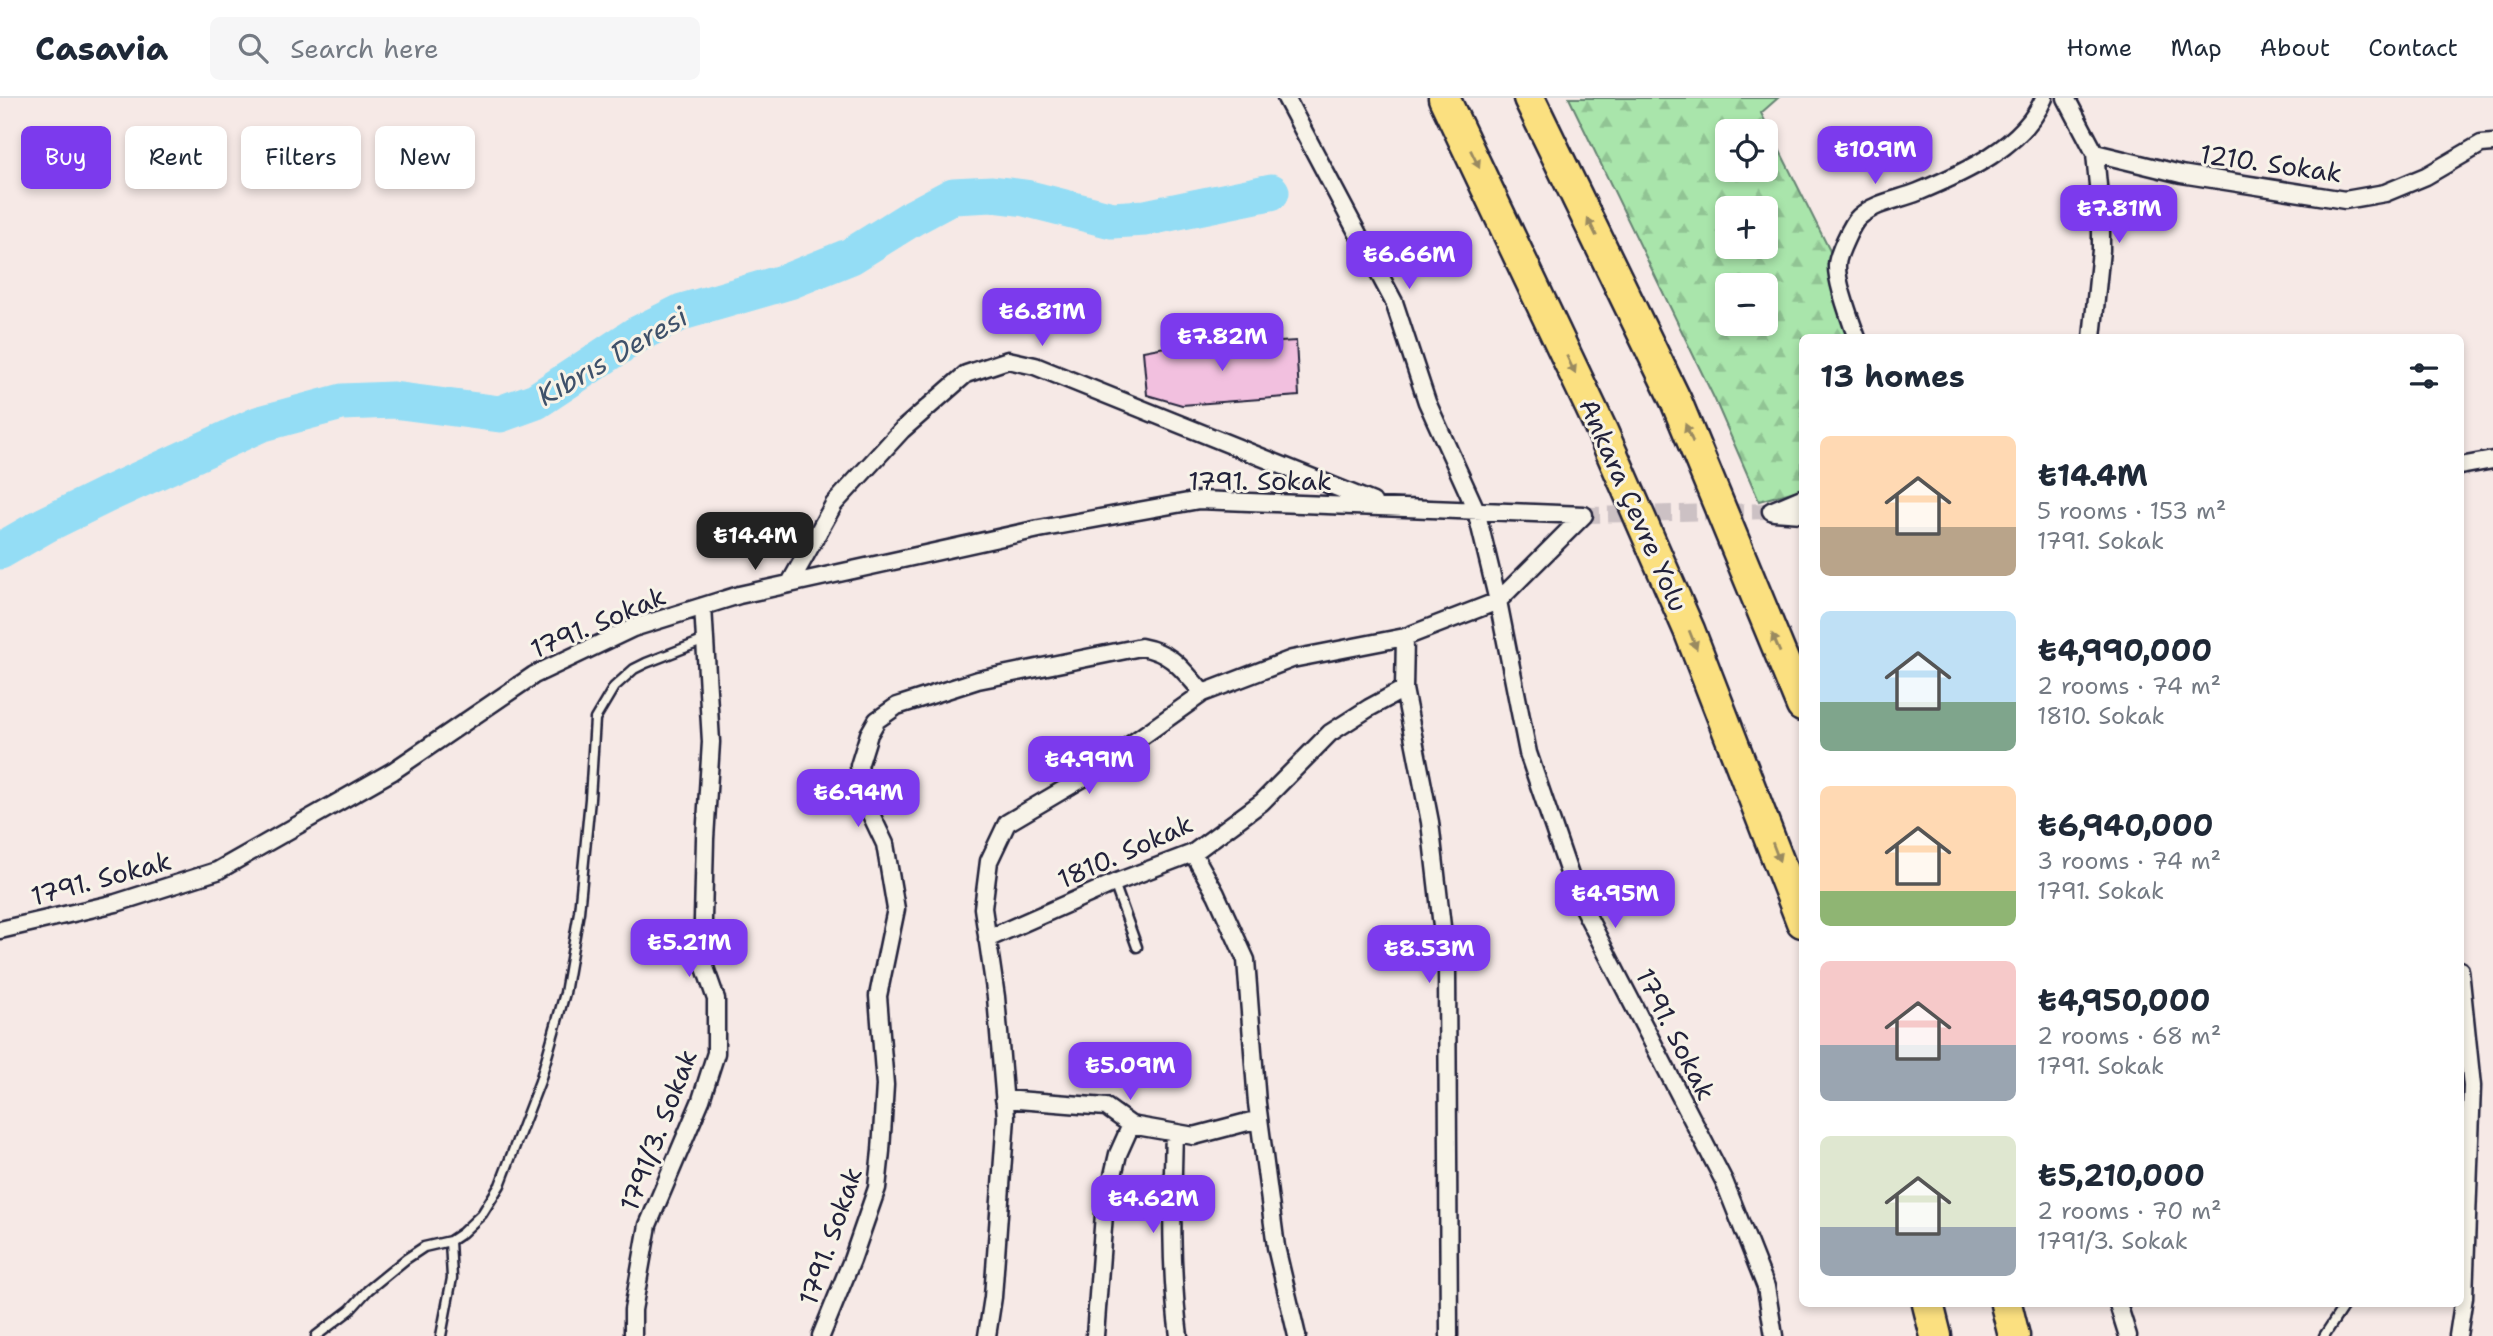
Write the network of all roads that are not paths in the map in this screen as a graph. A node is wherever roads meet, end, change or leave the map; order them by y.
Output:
1 (1286, 98) edge
2 (1444, 98) edge
3 (1529, 98) edge
4 (2044, 98) edge
5 (2066, 98) edge
6 (2493, 143) edge
7 (2095, 153) junction
8 (1855, 334) edge
9 (2092, 334) edge
10 (2493, 460) edge
11 (2464, 465) edge
12 (1799, 499) edge
13 (1381, 506) junction
14 (1475, 510) junction
15 (1799, 514) edge
16 (790, 583) junction
17 (1498, 601) junction
18 (703, 606) junction
19 (1405, 637) junction
20 (705, 640) junction
21 (1404, 689) junction
22 (1203, 693) junction
23 (1799, 699) edge
24 (1193, 853) junction
25 (1114, 883) junction
26 (1799, 914) edge
27 (0, 929) edge
28 (987, 939) junction
29 (1137, 947) dead end
30 (2464, 1009) edge
31 (1004, 1099) junction
32 (1259, 1119) junction
33 (1131, 1125) junction
34 (1174, 1133) junction
35 (450, 1241) junction
36 (2464, 1297) edge
37 (1929, 1307) edge
38 (2007, 1307) edge
39 (2119, 1307) edge
40 (2343, 1307) edge
41 (2462, 1307) edge
42 (316, 1336) edge
43 (441, 1336) edge
44 (633, 1336) edge
45 (821, 1336) edge
46 (987, 1336) edge
47 (1095, 1336) edge
48 (1179, 1336) edge
49 (1297, 1336) edge
50 (1449, 1336) edge
51 (1774, 1336) edge
52 (1936, 1336) edge
53 (2014, 1336) edge
54 (2128, 1336) edge
55 (2324, 1336) edge
56 (2458, 1336) edge

1 - 14 street
2 -> 26 highway, Ankara Çevre Yolu
23 -> 3 highway
4 - 8 street
5 - 7 street
6 - 7 street, 1210. Sokak
7 - 9 street
10 - 11 street
12 - 15 street
13 - 14 street, 1791. Sokak
13 - 16 street, 1791. Sokak
13 - 16 street
14 - 17 street, 1791. Sokak
14 - 17 street, 1791. Sokak
16 - 18 street, 1791. Sokak
17 - 19 street
17 - 51 street, 1791. Sokak
18 - 20 street, 1791/3. Sokak
18 - 27 street, 1791. Sokak
19 - 21 street
19 - 22 street
20 - 35 lane
20 - 44 street, 1791/3. Sokak
21 - 24 street, 1810. Sokak
21 - 50 street
22 - 28 street
22 - 45 street, 1791. Sokak
24 - 25 street, 1810. Sokak
24 - 32 street
25 - 28 street, 1810. Sokak
25 - 29 lane
28 - 31 street
30 - 36 street
31 - 33 street
31 - 46 street
32 - 34 street
32 - 49 street
33 - 34 street
33 - 47 street
34 - 48 street
35 - 42 lane
35 - 43 lane
37 - 52 highway
38 - 53 highway
39 - 54 street
40 - 55 lane
41 - 56 street

